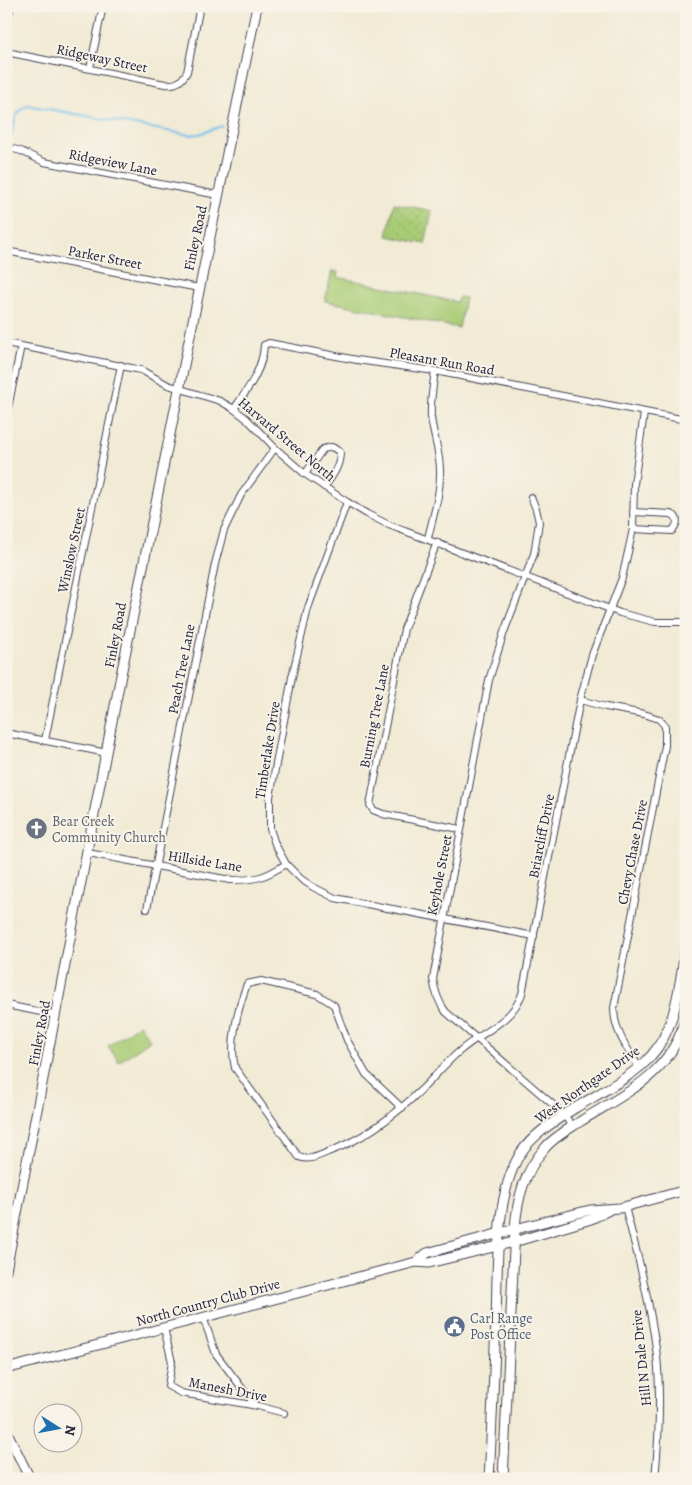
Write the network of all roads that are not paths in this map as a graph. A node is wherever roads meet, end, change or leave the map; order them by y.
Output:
1 (11, 6) edge
2 (103, 6) edge
3 (200, 6) edge
4 (257, 6) edge
5 (6, 24) edge
6 (6, 52) edge
7 (90, 68) junction
8 (6, 147) edge
9 (218, 195) junction
10 (6, 251) edge
11 (199, 288) junction
12 (6, 343) edge
13 (21, 346) junction
14 (121, 365) junction
15 (435, 371) junction
16 (179, 388) junction
17 (234, 409) junction
18 (644, 413) junction
19 (6, 417) edge
20 (686, 420) edge
21 (275, 448) junction
22 (305, 474) junction
23 (324, 487) junction
24 (531, 497) dead end
25 (346, 502) junction
26 (633, 512) junction
27 (633, 529) junction
28 (428, 538) junction
29 (437, 542) junction
30 (526, 576) junction
31 (611, 610) junction
32 (686, 622) edge
33 (580, 700) junction
34 (6, 732) edge
35 (45, 740) junction
36 (107, 753) junction
37 (460, 829) junction
38 (88, 853) junction
39 (286, 864) junction
40 (156, 866) junction
41 (147, 909) dead end
42 (444, 918) junction
43 (534, 936) junction
44 (686, 948) edge
45 (681, 997) edge
46 (6, 1005) edge
47 (56, 1015) junction
48 (686, 1016) edge
49 (477, 1039) junction
50 (639, 1067) junction
51 (402, 1108) junction
52 (564, 1115) junction
53 (573, 1126) junction
54 (686, 1190) edge
55 (625, 1206) junction
56 (612, 1209) junction
57 (515, 1229) junction
58 (500, 1233) junction
59 (514, 1242) junction
60 (499, 1246) junction
61 (416, 1262) junction
62 (6, 1270) edge
63 (203, 1318) junction
64 (164, 1328) junction
65 (6, 1369) edge
66 (255, 1405) junction
67 (284, 1413) dead end
68 (492, 1421) junction
69 (506, 1422) junction
70 (7, 1432) edge
71 (30, 1479) edge
72 (489, 1479) edge
73 (503, 1479) edge
74 (655, 1479) edge

1 - 5 street
2 - 7 street
3 - 7 street, Ridgeway Street
4 - 9 street, Finley Road
6 - 7 street, Ridgeway Street
8 - 9 street, Ridgeview Lane
9 - 11 street, Finley Road
10 - 11 street, Parker Street
11 - 16 street, Finley Road
12 - 13 street, Harvard Street North
13 - 14 street, Harvard Street North
13 - 19 street
14 - 16 street, Harvard Street North
14 - 35 street, Winslow Street
15 - 17 street, Pleasant Run Road
15 - 18 street, Pleasant Run Road
15 - 28 street
16 - 17 street, Harvard Street North
16 - 36 street, Finley Road
17 - 21 street, Harvard Street North
18 - 20 street, Pleasant Run Road
18 - 26 street, Briarcliff Drive
21 - 22 street, Harvard Street North
21 - 40 street, Peach Tree Lane
22 - 23 street, Harvard Street North
22 - 23 street
23 - 25 street, Harvard Street North
24 - 30 street, Keyhole Street
25 - 28 street, Harvard Street North
25 - 39 street, Timberlake Drive
26 - 27 street, Briarcliff Drive
26 - 27 street
27 - 31 street, Briarcliff Drive
28 - 29 street, Harvard Street North
29 - 30 street, Harvard Street North
29 - 37 street, Burning Tree Lane
30 - 31 street, Harvard Street North
30 - 37 street, Keyhole Street
31 - 32 street, Harvard Street North
31 - 33 street, Briarcliff Drive
33 - 43 street, Briarcliff Drive
33 - 50 street, Chevy Chase Drive
34 - 35 street
35 - 36 street
36 - 38 street, Finley Road
37 - 42 street, Keyhole Street
38 - 40 street, Hillside Lane
38 - 47 street, Finley Road
39 - 40 street, Hillside Lane
39 - 42 street, Timberlake Drive
40 - 41 street, Peach Tree Lane
42 - 43 street, Timberlake Drive
42 - 49 street, Keyhole Street
43 - 49 street, Briarcliff Drive
44 - 45 street, West Northgate Drive
45 - 50 street, West Northgate Drive
46 - 47 street
47 - 62 street, Finley Road
48 - 53 street, West Northgate Drive
49 - 51 street, Briarcliff Drive
49 - 52 street, Keyhole Street
50 - 52 street, West Northgate Drive
51 - 51 street, Briarcliff Drive
52 - 53 street, Keyhole Street
52 - 58 street, West Northgate Drive
53 - 57 street, West Northgate Drive
54 - 55 street, North Country Club Drive
55 - 56 street, North Country Club Drive
55 - 74 street, Hill N Dale Drive
56 - 57 street, North Country Club Drive
56 - 59 street, North Country Club Drive
57 - 58 street, North Country Club Drive
57 - 59 street, West Northgate Drive
58 - 60 street, West Northgate Drive
58 - 61 street, North Country Club Drive
59 - 60 street, North Country Club Drive
59 - 69 street, West Northgate Drive
60 - 61 street, North Country Club Drive
60 - 68 street, West Northgate Drive
61 - 63 street, North Country Club Drive
63 - 64 street, North Country Club Drive
63 - 66 street
64 - 65 street, North Country Club Drive
64 - 66 street, Manesh Drive
66 - 67 street, Manesh Drive
68 - 69 street
68 - 72 street, West Northgate Drive
69 - 73 street, West Northgate Drive
70 - 71 street

